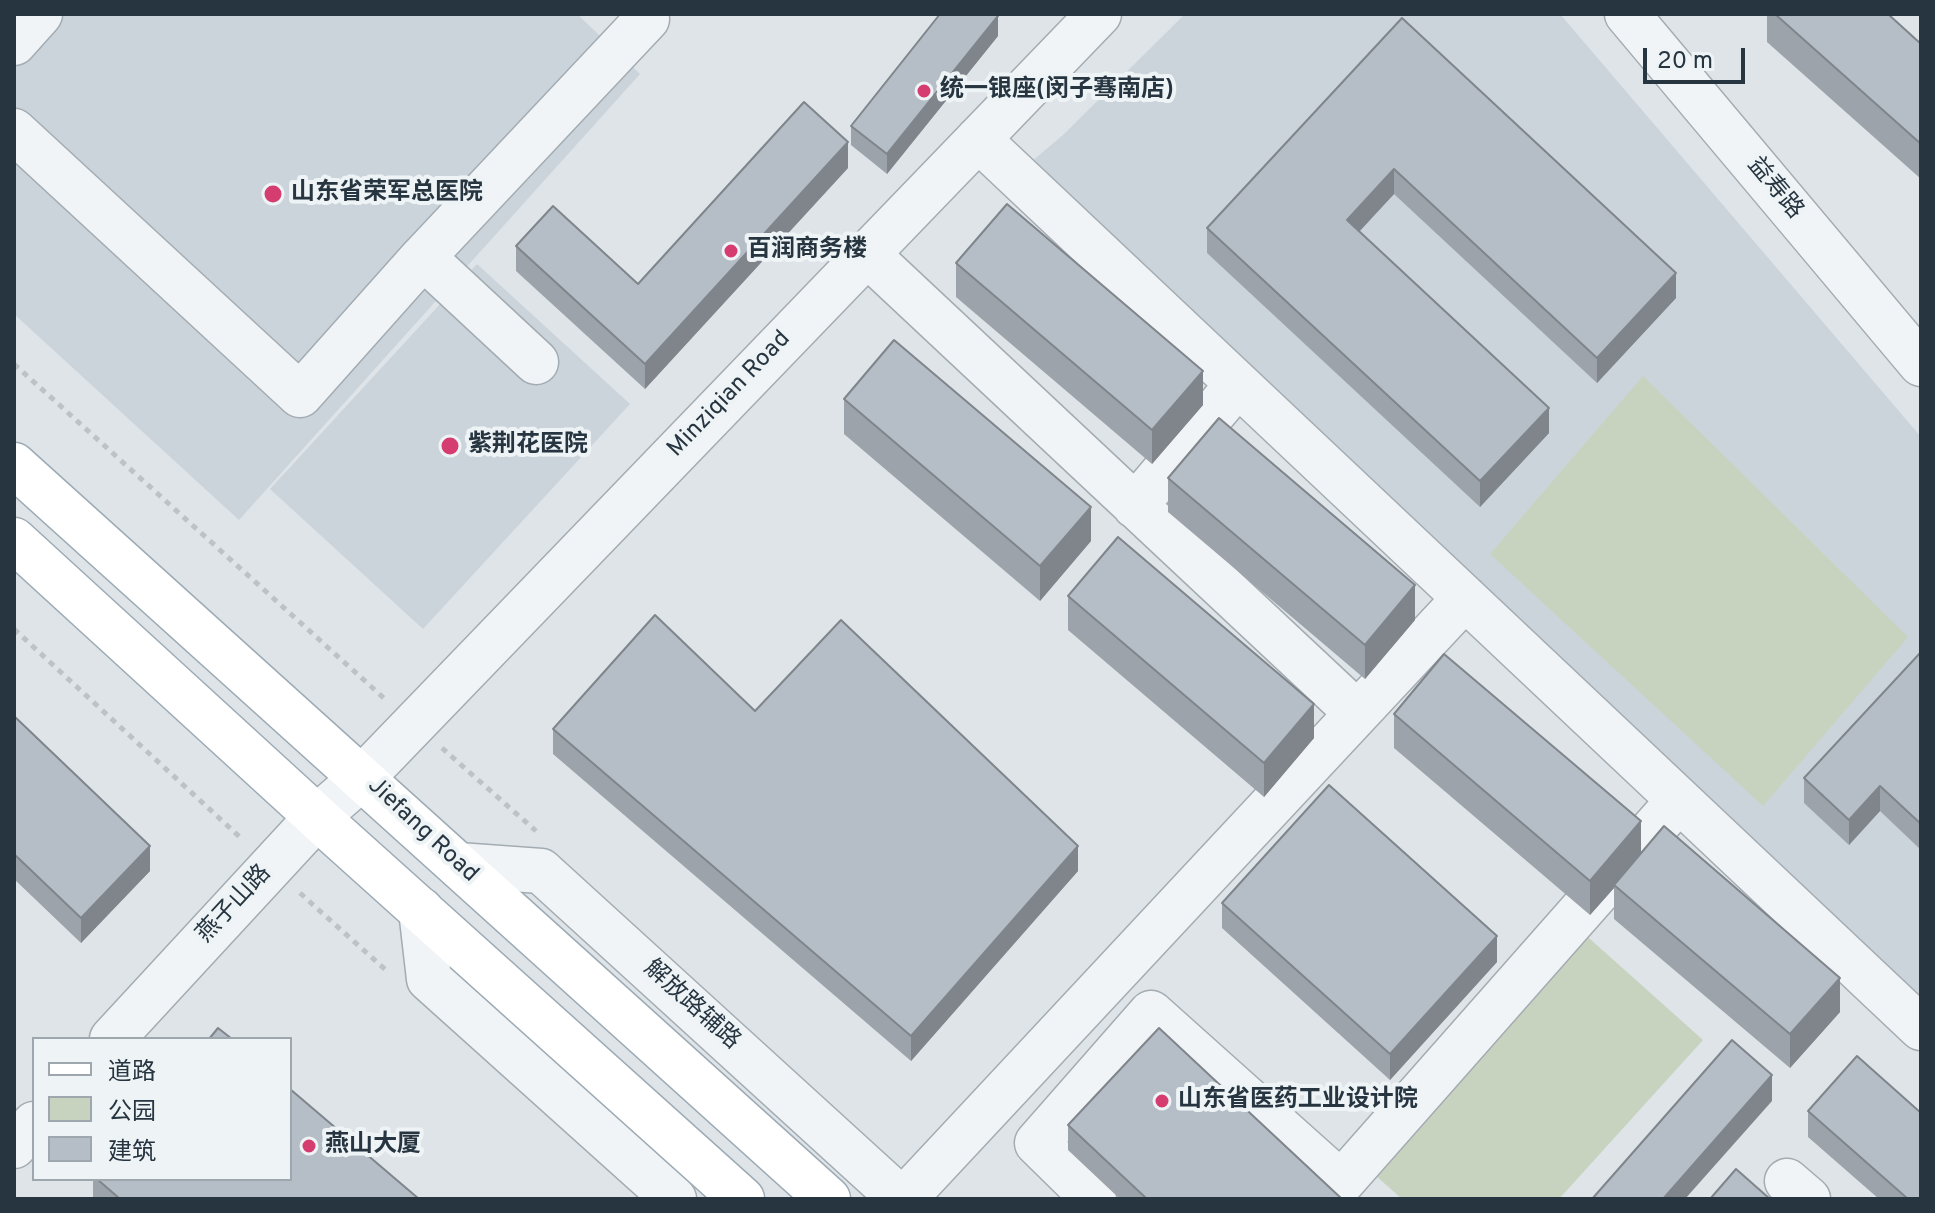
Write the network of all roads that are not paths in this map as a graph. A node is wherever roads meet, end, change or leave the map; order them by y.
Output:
1 (40, 14) edge
2 (642, 14) edge
3 (1099, 14) edge
4 (1627, 14) edge
5 (14, 43) edge
6 (14, 131) edge
7 (978, 139) junction
8 (867, 254) junction
9 (423, 257) junction
10 (1916, 345) edge
11 (536, 362) dead end
12 (1238, 384) junction
13 (14, 465) edge
14 (1135, 506) junction
15 (14, 540) edge
16 (1465, 598) junction
17 (1357, 713) junction
18 (363, 777) junction
19 (1679, 800) junction
20 (324, 822) junction
21 (458, 865) junction
22 (278, 873) junction
23 (421, 910) junction
24 (1921, 1028) edge
25 (114, 1037) edge
26 (139, 1037) edge
27 (32, 1126) edge
28 (14, 1146) edge
29 (32, 1153) edge
30 (14, 1172) edge
31 (674, 1199) edge
32 (742, 1199) edge
33 (828, 1199) edge
34 (902, 1199) edge
35 (1094, 1199) edge

1 - 5 street
2 - 9 street
3 - 7 street, Minziqian Road
4 - 10 street, 益寿路
6 - 9 street
7 - 8 street, Minziqian Road
7 - 12 street
8 - 14 street
8 - 18 street, Minziqian Road
9 - 11 street
12 - 14 street
12 - 16 street
13 - 18 main road, Jiefang Road
14 - 17 street
15 - 20 main road
16 - 17 street
16 - 19 street
17 - 34 street
18 - 20 street, 燕子山路
18 - 21 main road, Jiefang Road
19 - 24 street
19 - 35 street
20 - 22 street, 燕子山路
20 - 23 main road
21 - 33 main road, Jiefang Road
21 - 34 street, 解放路辅路
22 - 25 street, 燕子山路
22 - 26 street
23 - 31 street
23 - 32 main road
27 - 28 street
29 - 30 street

